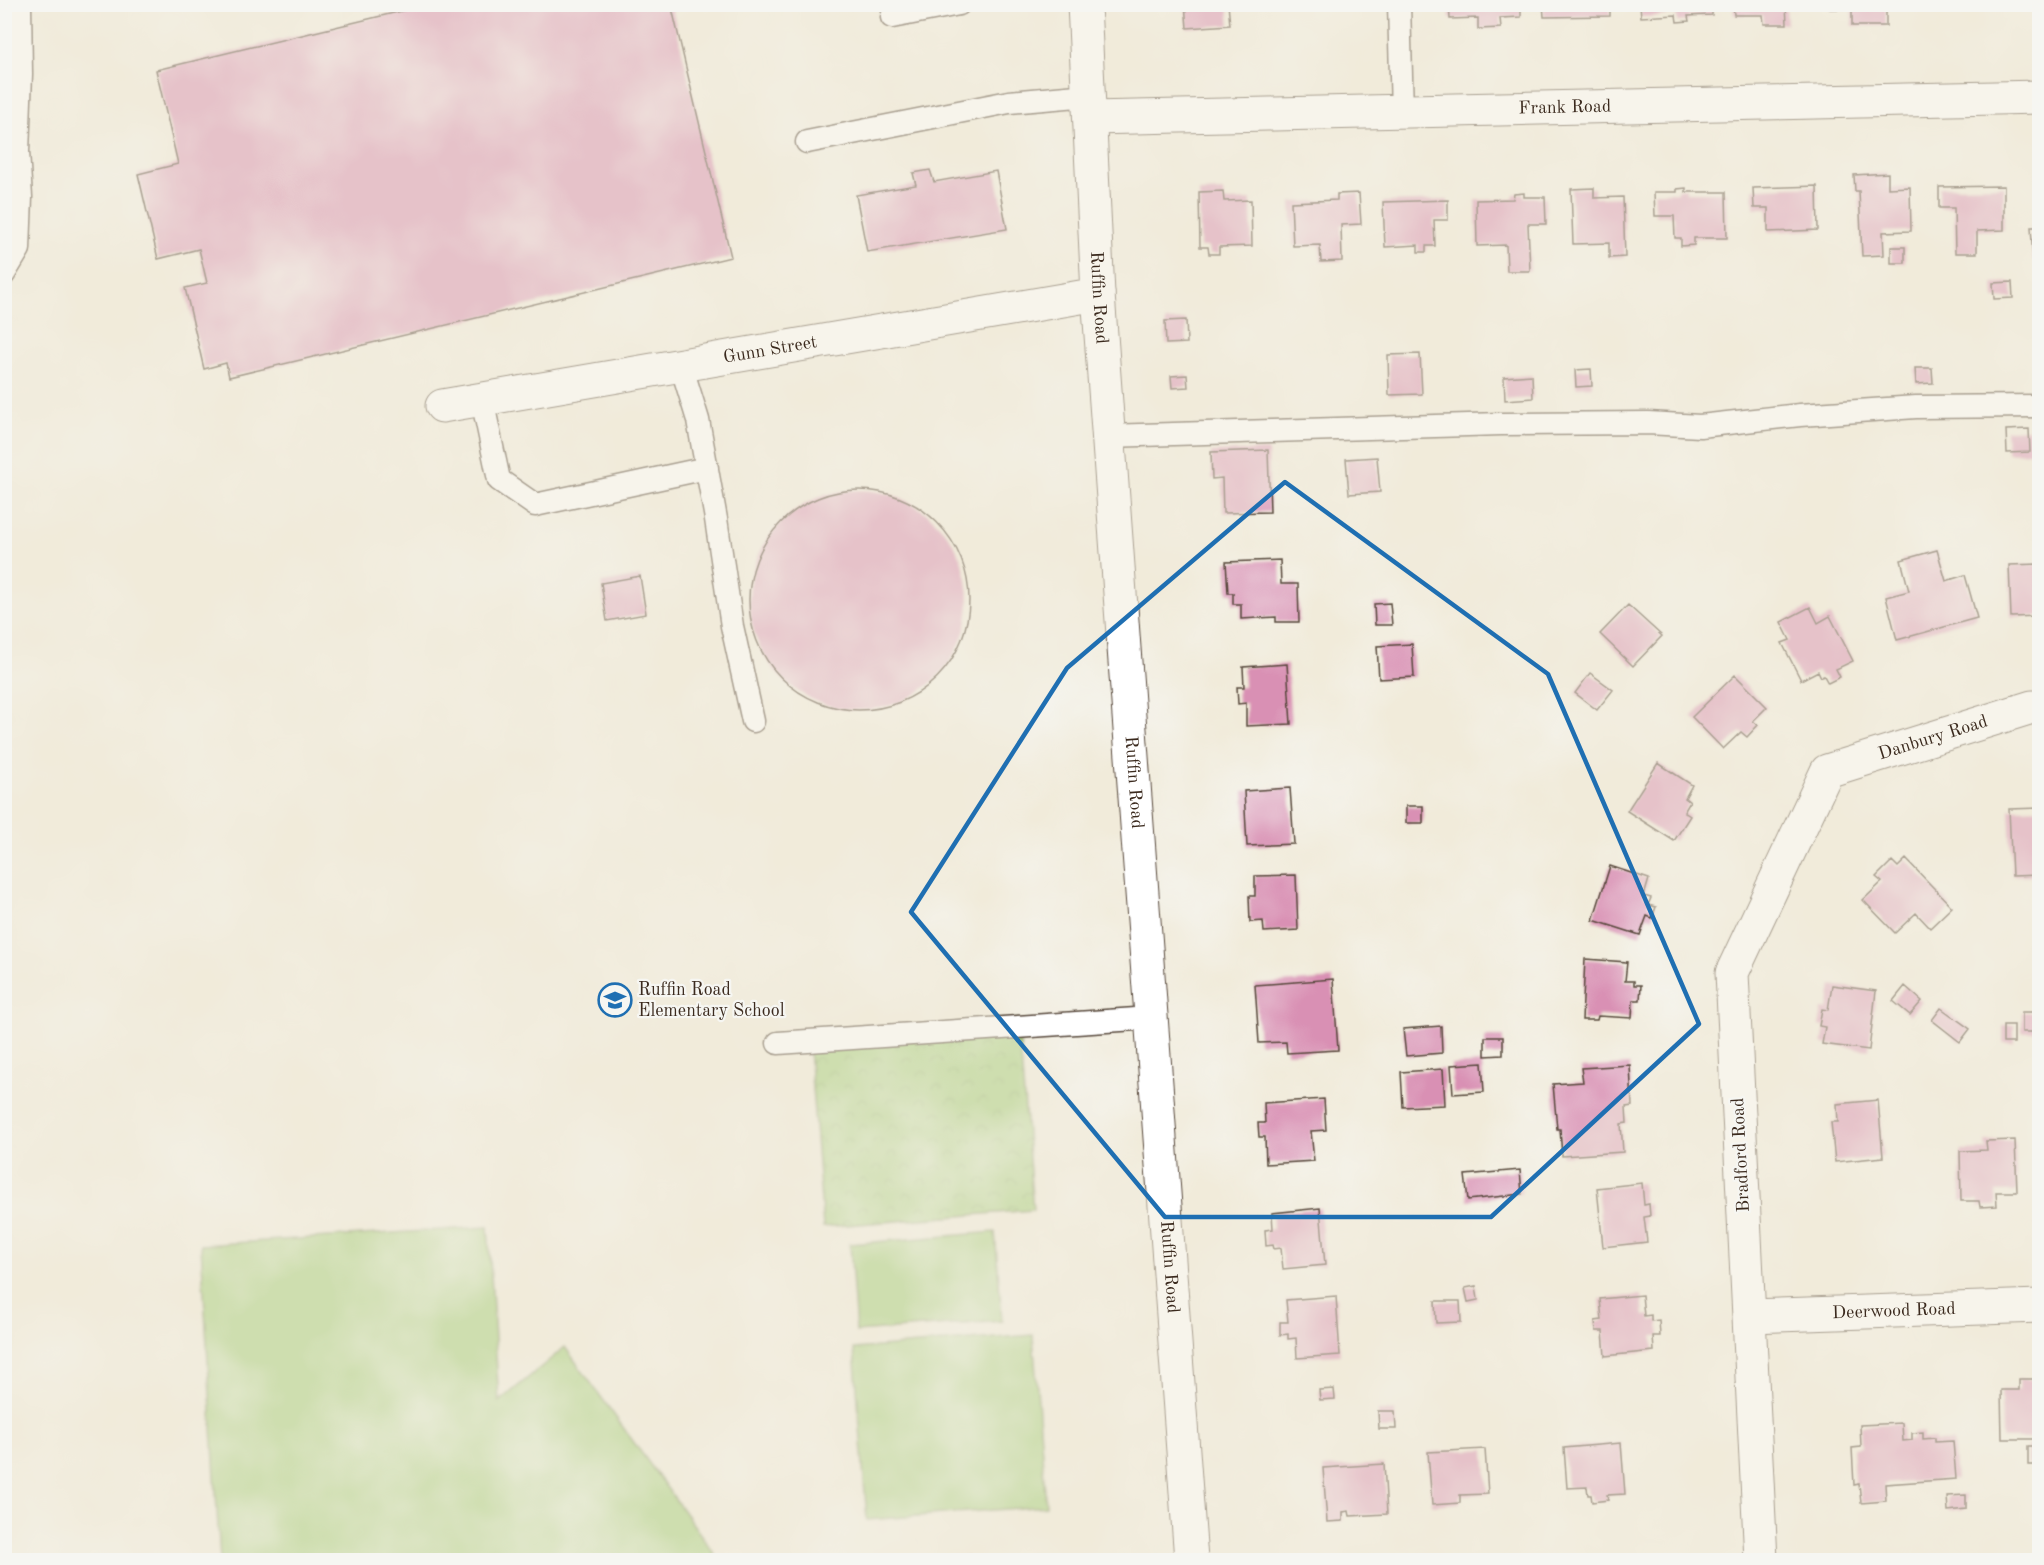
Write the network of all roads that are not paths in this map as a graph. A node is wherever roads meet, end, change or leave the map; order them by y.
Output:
1 (20, 4) edge
2 (959, 4) edge
3 (1084, 4) edge
4 (1399, 4) edge
5 (892, 17) dead end
6 (13, 47) edge
7 (2040, 97) edge
8 (1090, 107) junction
9 (1402, 112) junction
10 (807, 142) dead end
11 (11, 154) edge
12 (4, 274) edge
13 (1098, 294) junction
14 (681, 365) junction
15 (482, 399) junction
16 (442, 406) dead end
17 (2040, 406) edge
18 (1108, 436) junction
19 (707, 468) junction
20 (2040, 707) edge
21 (753, 721) dead end
22 (1827, 771) joint
23 (1151, 1018) junction
24 (778, 1043) dead end
25 (2040, 1306) edge
26 (1749, 1316) junction
27 (1191, 1560) edge
28 (1761, 1560) edge

1 - 6 lane
2 - 5 lane
3 - 8 street, Ruffin Road
4 - 9 lane
6 - 11 lane
7 - 9 street, Frank Road
8 - 9 street, Frank Road
8 - 10 lane
8 - 13 street, Ruffin Road
11 - 12 lane
13 - 14 street, Gunn Street
13 - 18 street, Ruffin Road
14 - 15 street, Gunn Street
14 - 19 lane
15 - 16 street, Gunn Street
15 - 19 lane
17 - 18 lane
18 - 23 street, Ruffin Road
19 - 21 lane
20 - 22 street, Danbury Road
22 - 26 street, Bradford Road
23 - 24 lane
23 - 27 street, Ruffin Road
25 - 26 street, Deerwood Road
26 - 28 street, Bradford Road

